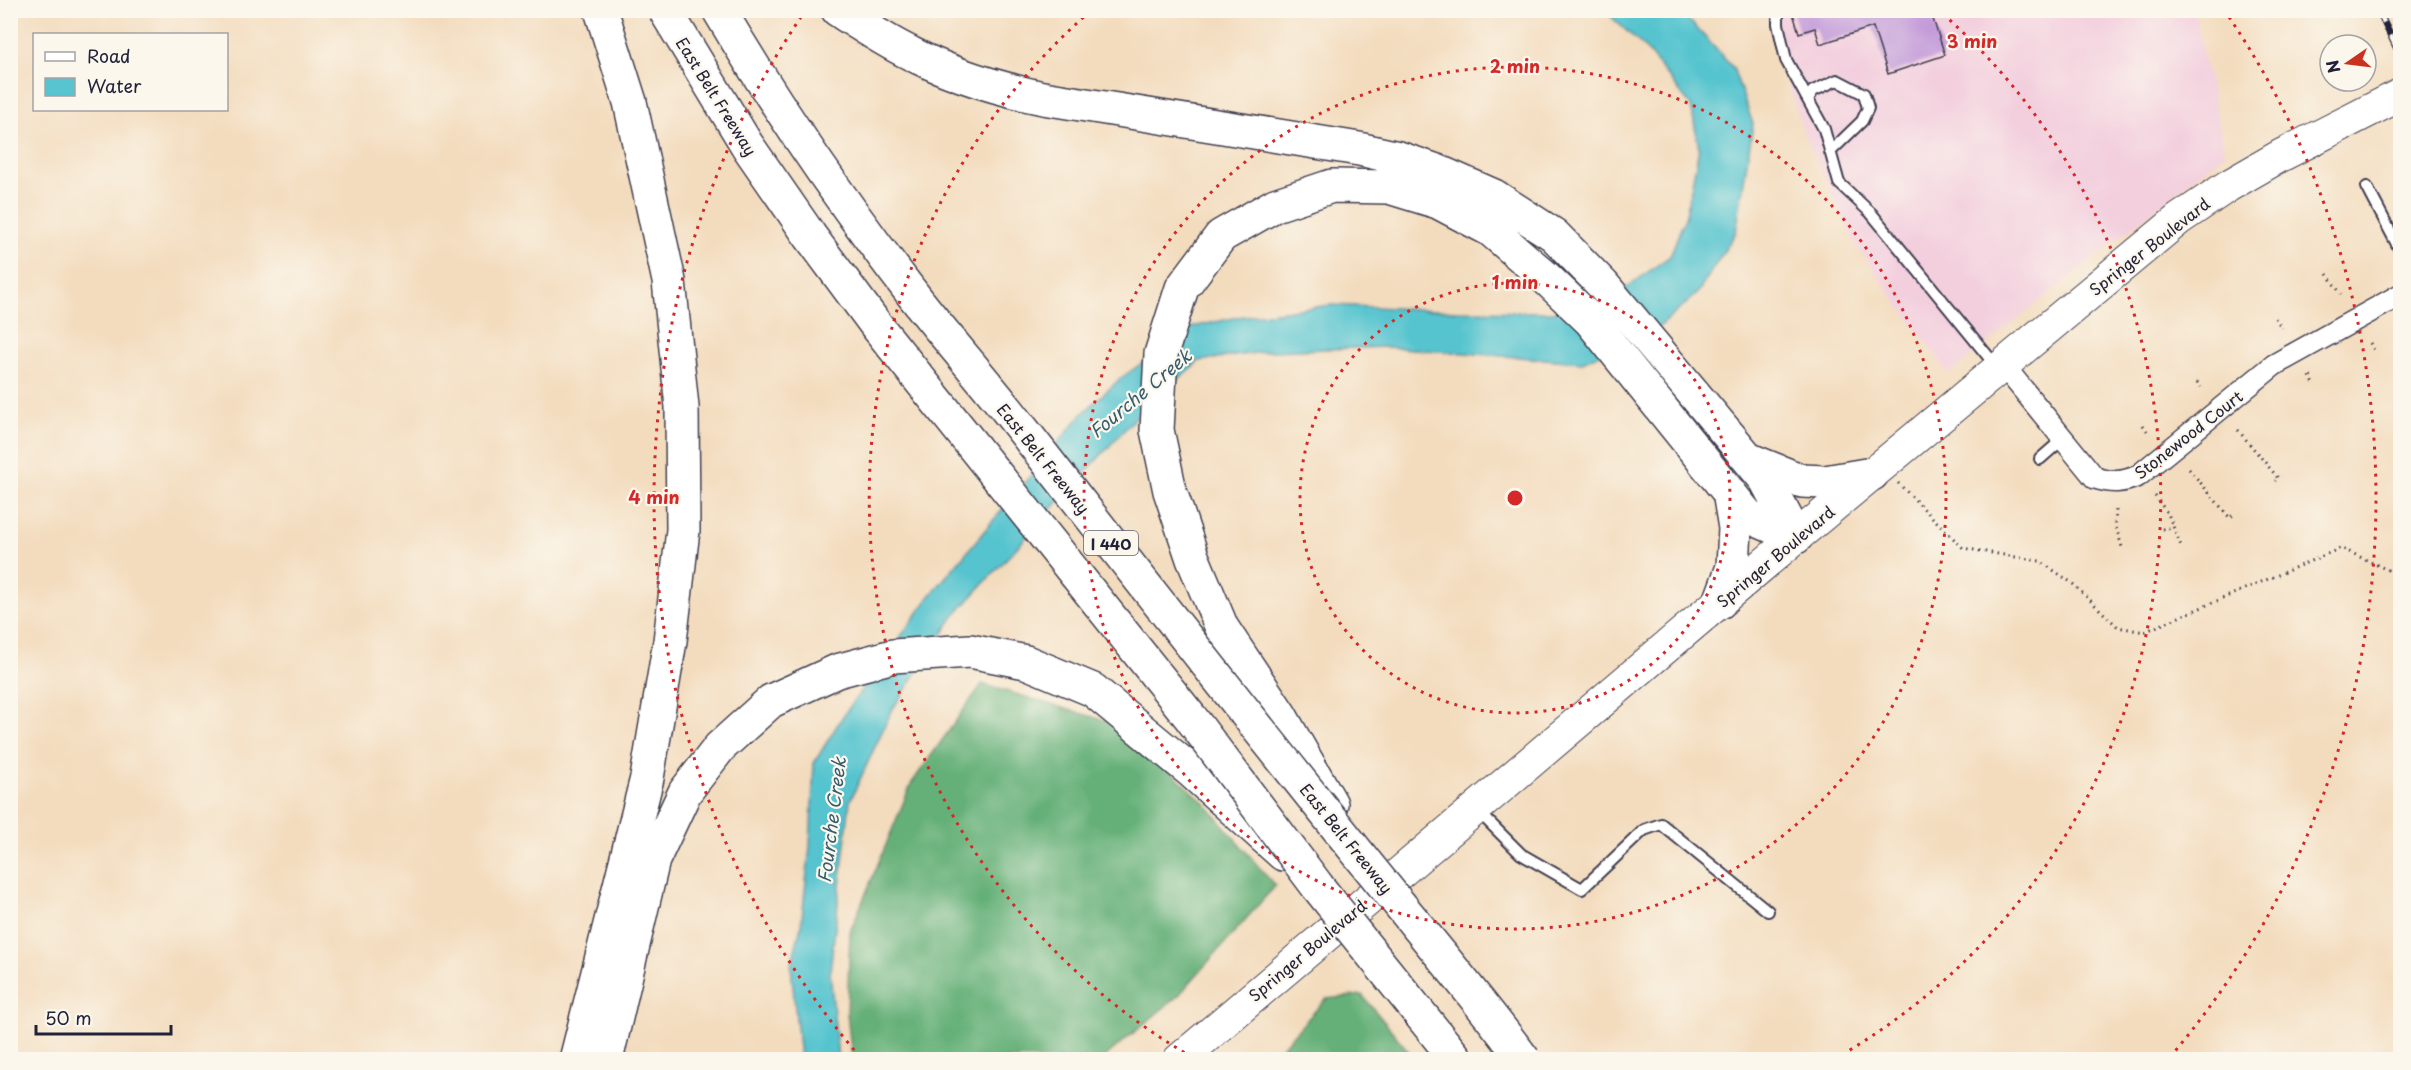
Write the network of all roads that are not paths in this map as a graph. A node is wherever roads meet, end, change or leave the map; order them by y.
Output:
1 (601, 10) edge
2 (665, 10) edge
3 (719, 10) edge
4 (837, 10) edge
5 (1778, 10) edge
6 (2400, 95) edge
7 (1808, 99) junction
8 (1830, 152) junction
9 (2367, 187) dead end
10 (2400, 250) edge
11 (2400, 294) edge
12 (2001, 367) junction
13 (2064, 437) junction
14 (1749, 459) junction
15 (2040, 459) dead end
16 (1877, 471) junction
17 (1729, 492) junction
18 (1796, 537) junction
19 (1720, 602) junction
20 (1475, 808) junction
21 (1360, 855) junction
22 (1318, 886) junction
23 (1768, 911) dead end
24 (576, 1059) edge
25 (606, 1059) edge
26 (1179, 1059) edge
27 (1457, 1059) edge
28 (1524, 1059) edge

1 - 24 highway
2 - 22 highway, East Belt Freeway / I 440, bridge
3 - 21 highway, East Belt Freeway / I 440, bridge
4 - 14 highway
5 - 7 lane
6 - 12 main road, Springer Boulevard
7 - 8 lane
7 - 8 lane
8 - 12 lane
9 - 10 lane
11 - 13 street, Stonewood Court
12 - 13 street, Stonewood Court
12 - 16 main road, Springer Boulevard
13 - 15 lane
14 - 16 highway
14 - 18 highway
16 - 18 main road, Springer Boulevard
17 - 18 highway
17 - 19 highway
17 - 21 highway, bridge
18 - 19 main road, Springer Boulevard
19 - 20 main road, Springer Boulevard
20 - 23 lane
20 - 26 main road, Springer Boulevard
21 - 28 highway, East Belt Freeway / I 440, bridge
22 - 25 highway, bridge
22 - 27 highway, East Belt Freeway / I 440, bridge

